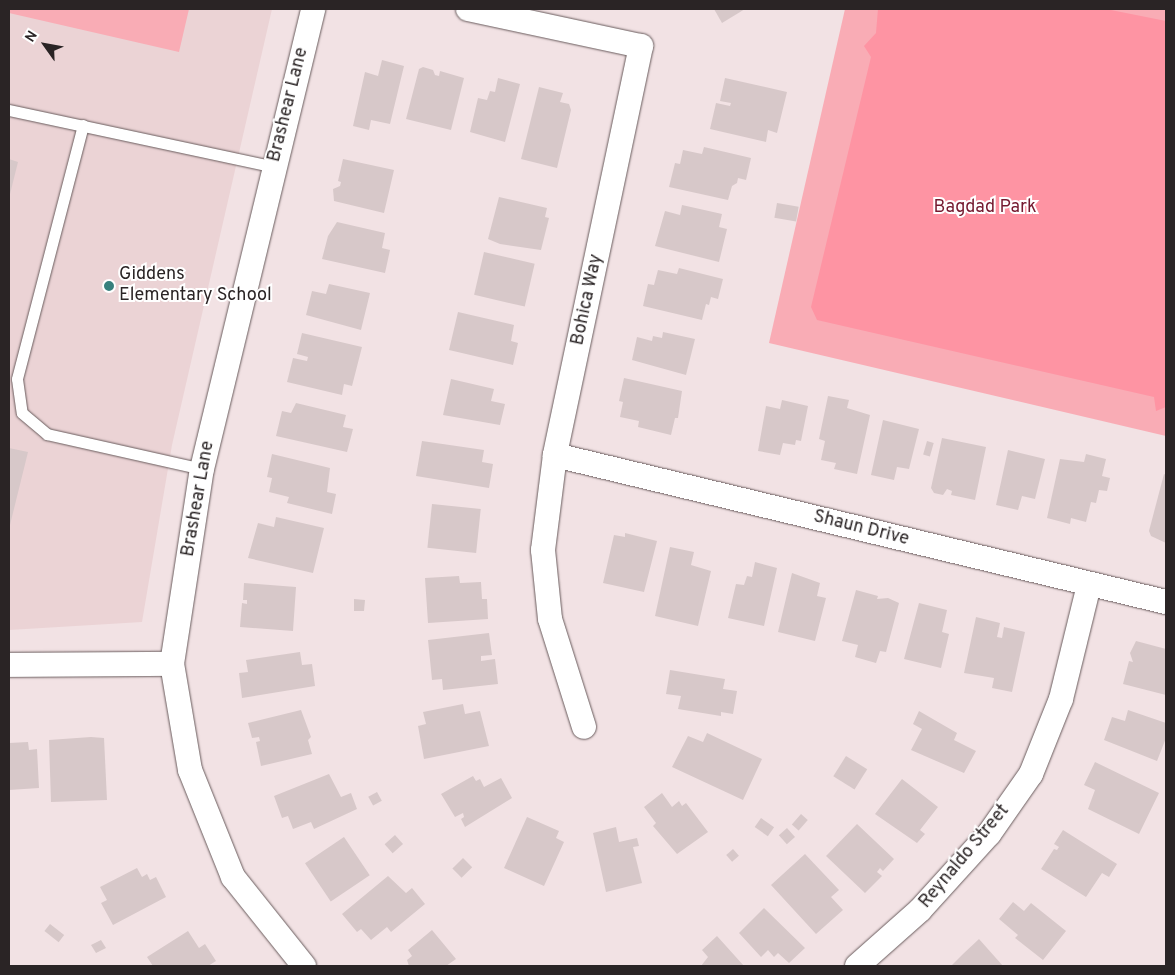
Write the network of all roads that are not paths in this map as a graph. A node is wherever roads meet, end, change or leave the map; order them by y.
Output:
1 (313, 9) edge
2 (468, 9) edge
3 (9, 110) edge
4 (83, 126) junction
5 (274, 167) junction
6 (555, 455) junction
7 (202, 469) junction
8 (1089, 585) junction
9 (1166, 602) edge
10 (172, 664) junction
11 (9, 665) edge
12 (584, 727) dead end
13 (304, 966) edge
14 (857, 966) edge

1 - 5 street, Brashear Lane
2 - 6 street, Bohica Way
3 - 4 lane
4 - 5 lane
4 - 7 lane
5 - 7 street, Brashear Lane
6 - 8 street, Shaun Drive
6 - 12 street, Bohica Way
7 - 10 street, Brashear Lane
8 - 9 street, Shaun Drive
8 - 14 street, Reynaldo Street
10 - 11 street
10 - 13 street, Brashear Lane

